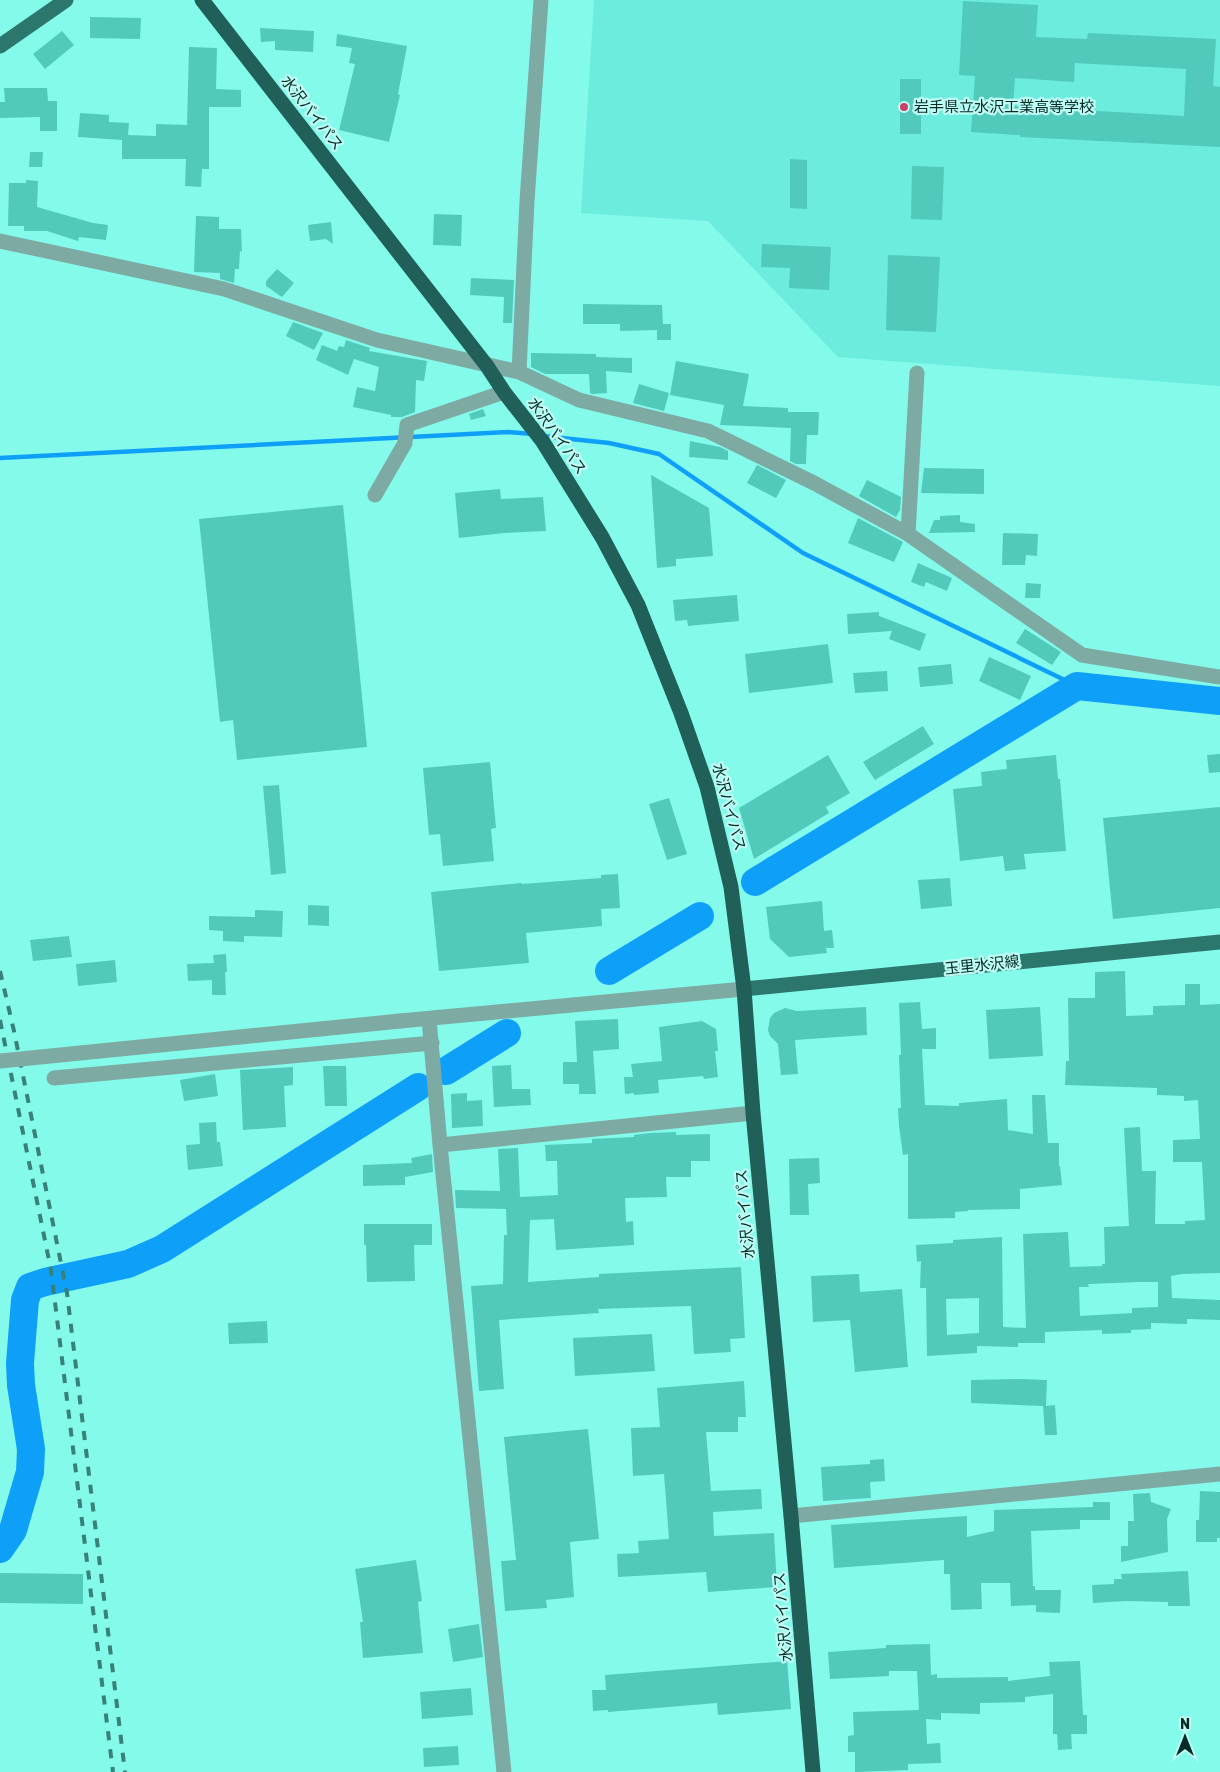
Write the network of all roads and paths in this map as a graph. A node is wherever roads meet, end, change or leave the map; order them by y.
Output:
1 (66, 0) edge
2 (202, 0) edge
3 (541, 0) edge
4 (0, 46) edge
5 (0, 241) edge
6 (487, 366) junction
7 (519, 372) junction
8 (918, 373) dead end
9 (504, 392) junction
10 (376, 495) dead end
11 (908, 534) junction
12 (1220, 677) edge
13 (1220, 942) edge
14 (744, 989) junction
15 (429, 1019) junction
16 (432, 1043) junction
17 (0, 1061) edge
18 (54, 1078) dead end
19 (753, 1113) junction
20 (440, 1145) junction
21 (1220, 1474) edge
22 (791, 1516) junction
23 (504, 1772) edge
24 (814, 1772) edge

1 - 4 main road
2 - 6 highway, 水沢バイパス
3 - 7 street
5 - 6 street
6 - 7 street
6 - 9 highway, 水沢バイパス
7 - 11 street
8 - 11 street
9 - 10 street
9 - 14 highway, 水沢バイパス
11 - 12 street
13 - 14 main road, 玉里水沢線
14 - 15 street
14 - 19 highway, 水沢バイパス
15 - 16 street
15 - 17 street, bridge
16 - 18 street
16 - 20 street
19 - 20 street
19 - 22 highway, 水沢バイパス
20 - 23 street
21 - 22 street
22 - 24 highway, 水沢バイパス

